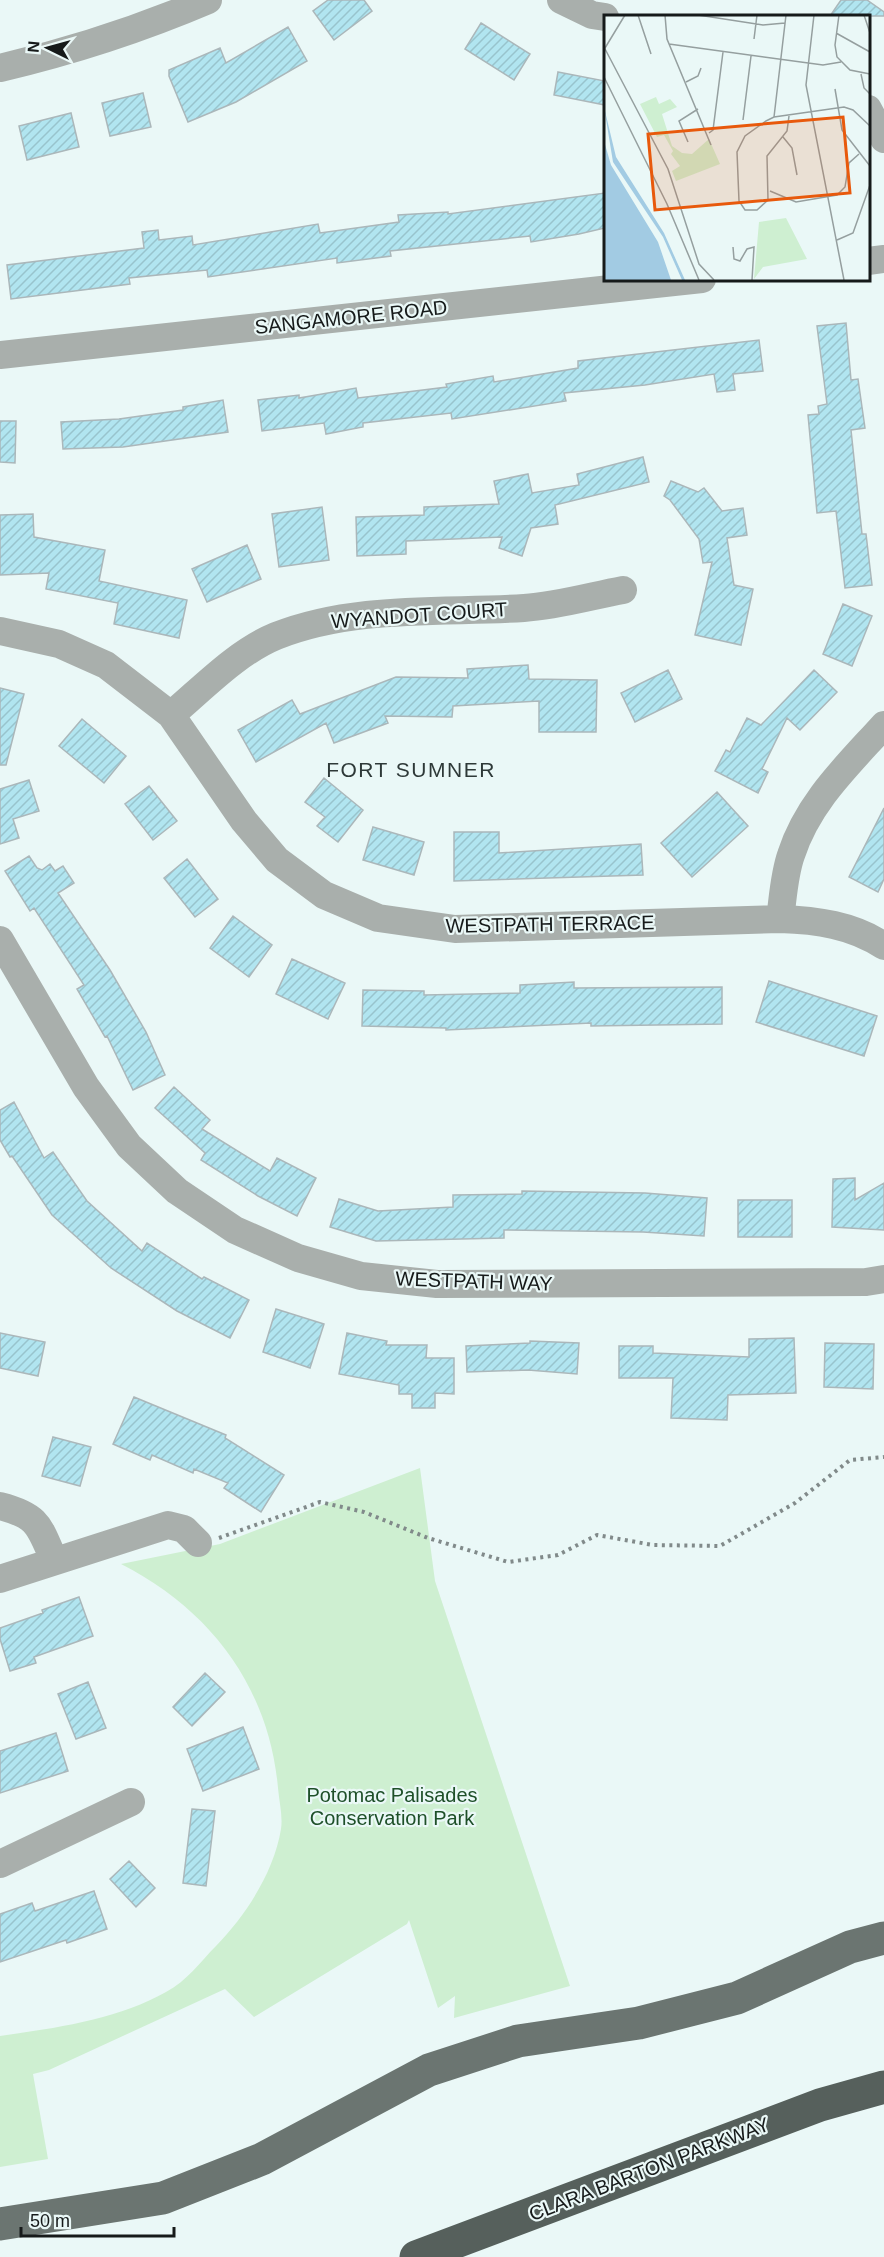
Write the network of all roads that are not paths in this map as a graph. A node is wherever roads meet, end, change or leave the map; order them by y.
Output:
1 (208, 0) edge
2 (561, 0) edge
3 (604, 17) edge
4 (0, 68) edge
5 (869, 113) edge
6 (884, 139) edge
7 (884, 259) edge
8 (869, 261) edge
9 (693, 280) edge
10 (0, 355) edge
11 (623, 590) dead end
12 (0, 631) edge
13 (171, 715) junction
14 (884, 725) edge
15 (780, 919) junction
16 (0, 940) edge
17 (884, 946) edge
18 (884, 1279) edge
19 (0, 1506) edge
20 (198, 1543) road end
21 (54, 1560) junction
22 (0, 1579) edge
23 (132, 1802) dead end
24 (0, 1864) edge
25 (884, 1938) edge
26 (884, 2087) edge
27 (0, 2224) edge
28 (416, 2257) edge

1 - 4 street
2 - 3 street
5 - 6 street
7 - 8 street
9 - 10 street, SANGAMORE ROAD
11 - 13 street, WYANDOT COURT
12 - 13 street, WESTPATH TERRACE
13 - 15 street, WESTPATH TERRACE
14 - 15 street
15 - 17 street, WESTPATH TERRACE
16 - 18 street, WESTPATH WAY
19 - 21 street
20 - 21 street
21 - 22 street
23 - 24 street
25 - 27 main road
26 - 28 highway, CLARA BARTON PARKWAY

